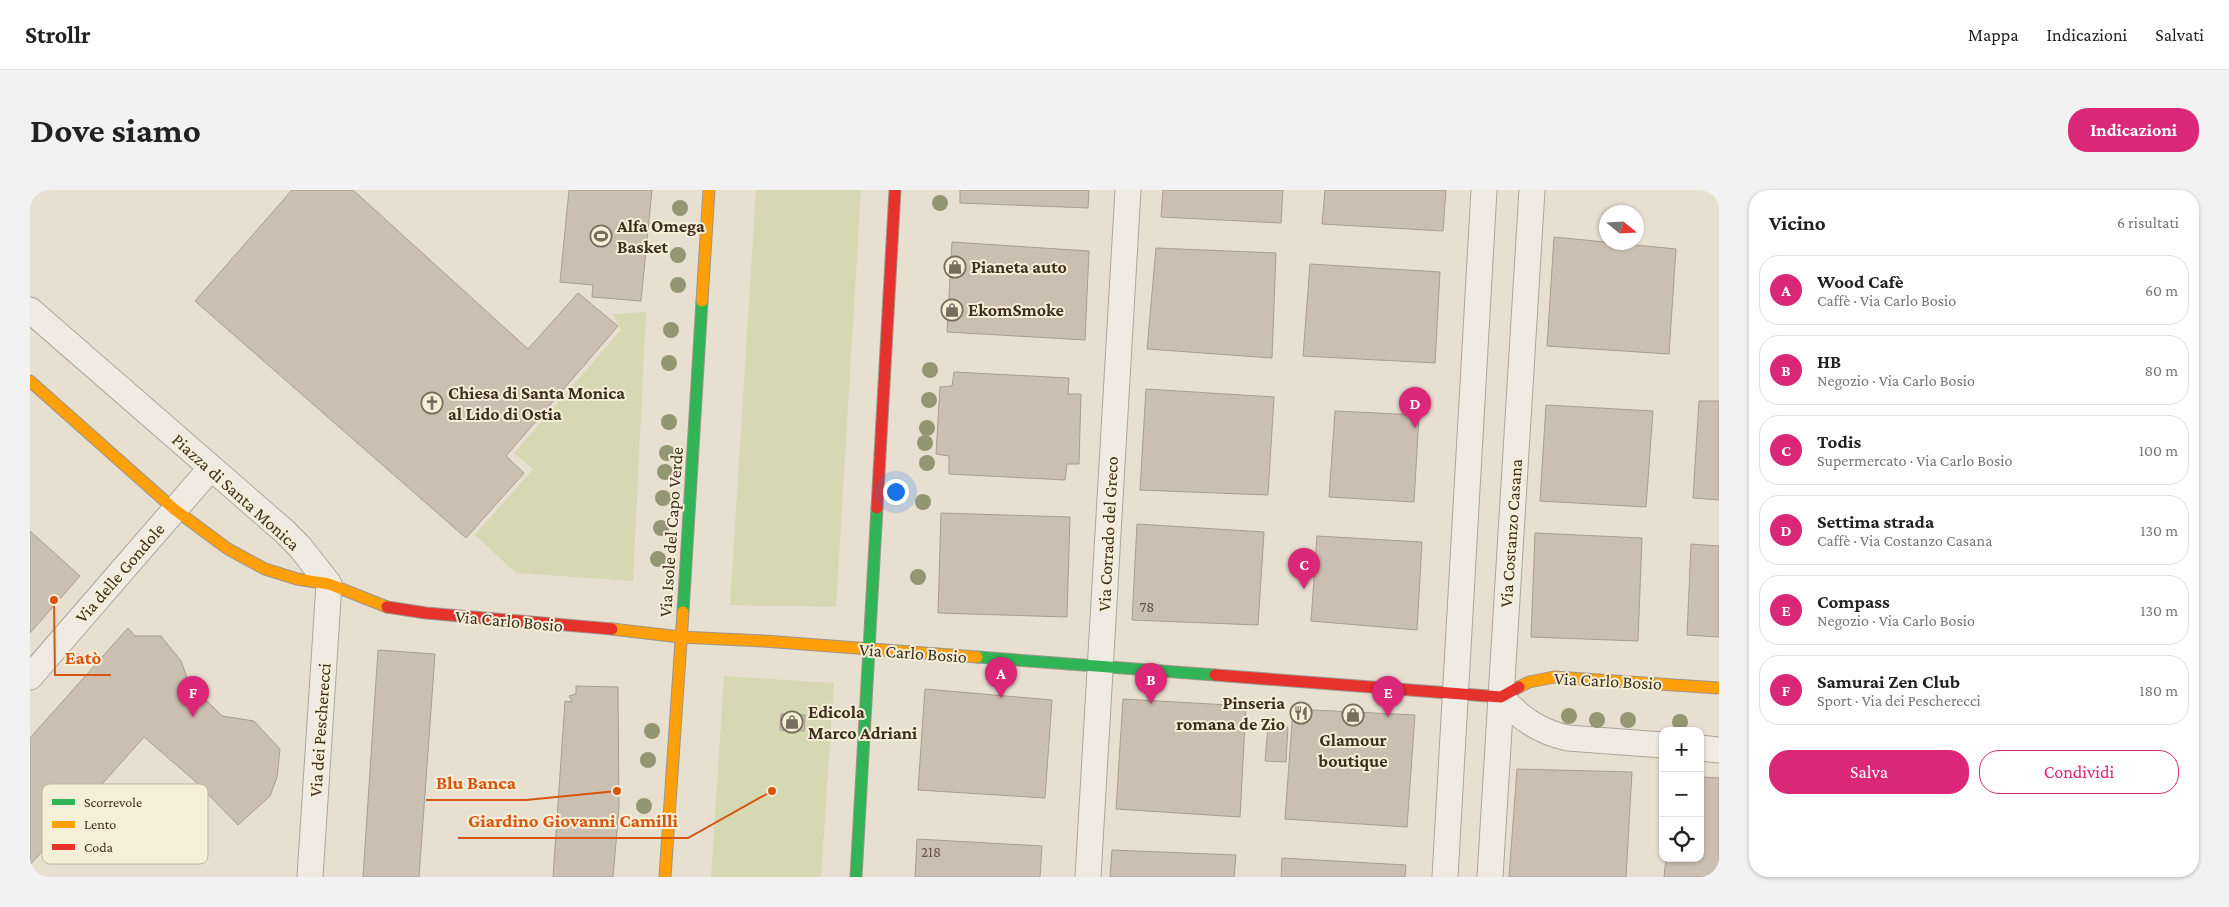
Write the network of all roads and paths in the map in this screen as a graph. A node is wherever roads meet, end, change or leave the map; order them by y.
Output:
1 (709, 190) edge
2 (895, 190) edge
3 (1128, 190) edge
4 (1484, 190) edge
5 (1532, 190) edge
6 (34, 321) edge
7 (30, 381) edge
8 (210, 469) junction
9 (174, 510) junction
10 (330, 584) junction
11 (680, 637) junction
12 (868, 650) junction
13 (1101, 666) junction
14 (30, 677) edge
15 (1719, 688) edge
16 (1456, 694) junction
17 (1501, 697) junction
18 (1659, 745) edge
19 (1704, 748) edge
20 (1719, 750) edge
21 (310, 877) edge
22 (665, 877) edge
23 (856, 877) edge
24 (1088, 877) edge
25 (1445, 877) edge
26 (1490, 877) edge

1 - 11 street, Via Isole del Capo Verde
2 - 12 street
3 - 13 street, Via Corrado del Greco
4 - 16 street
5 - 17 street, Via Costanzo Casana
6 - 8 street, Piazza di Santa Monica
7 - 9 street, Piazza di Santa Monica
8 - 9 street, Via delle Gondole
8 - 10 street, Piazza di Santa Monica
9 - 10 street, Piazza di Santa Monica
9 - 14 street, Via delle Gondole
10 - 11 street, Via Carlo Bosio
10 - 21 street, Via dei Pescherecci
11 - 12 street, Via Carlo Bosio
11 - 22 street, Via Isole del Capo Verde
12 - 13 street, Via Carlo Bosio
12 - 23 street
13 - 16 street, Via Carlo Bosio
13 - 24 street, Via Corrado del Greco
15 - 17 street, Via Carlo Bosio
16 - 17 street, Via Carlo Bosio
16 - 25 street
17 - 18 street
17 - 26 street, Via Costanzo Casana
19 - 20 street

